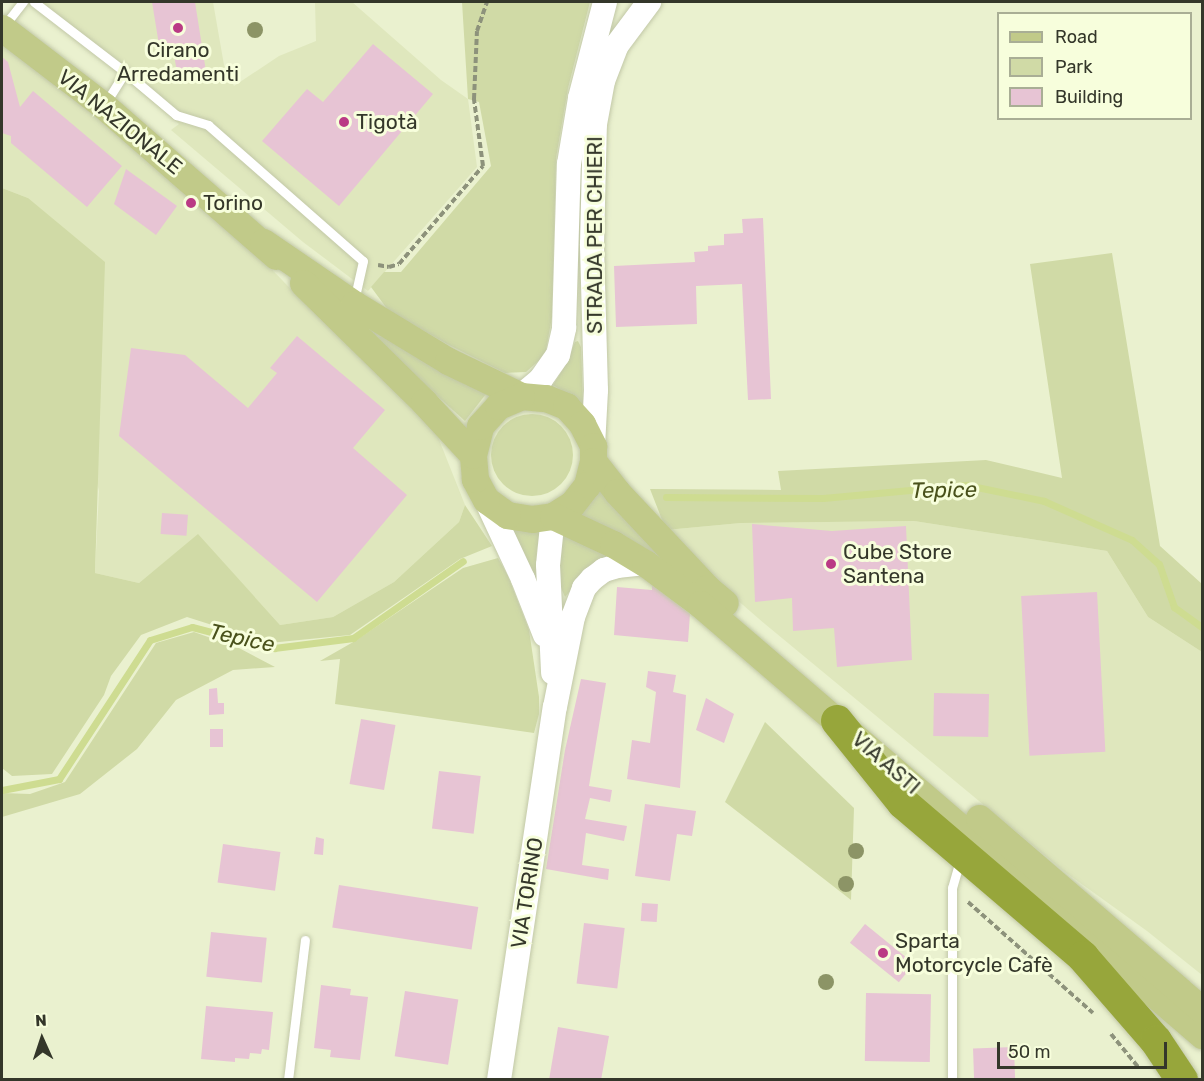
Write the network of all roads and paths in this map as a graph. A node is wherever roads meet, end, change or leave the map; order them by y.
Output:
1 (22, 2) edge
2 (34, 2) edge
3 (487, 2) edge
4 (605, 2) edge
5 (649, 2) edge
6 (2, 28) edge
7 (125, 72) junction
8 (104, 106) junction
9 (263, 242) junction
10 (363, 261) junction
11 (354, 304) junction
12 (521, 396) junction
13 (593, 454) junction
14 (473, 455) junction
15 (486, 500) junction
16 (553, 516) junction
17 (645, 563) junction
18 (552, 652) junction
19 (555, 707) junction
20 (837, 721) joint
21 (966, 844) junction
22 (952, 888) junction
23 (305, 940) dead end
24 (1203, 1010) edge
25 (1095, 1014) dead end
26 (1108, 1031) dead end
27 (1203, 1035) edge
28 (1142, 1071) dead end
29 (288, 1080) edge
30 (499, 1080) edge
31 (952, 1080) edge
32 (1182, 1080) edge

1 - 6 lane
2 - 7 lane
3 - 10 path
4 - 12 street, STRADA PER CHIERI
5 - 13 street, STRADA PER CHIERI
6 - 8 main road, VIA NAZIONALE
7 - 8 lane
7 - 10 lane
8 - 9 main road, VIA NAZIONALE
9 - 11 main road, VIA NAZIONALE
9 - 14 main road, VIA NAZIONALE
10 - 11 lane
11 - 12 main road, VIA NAZIONALE
12 - 13 main road, VIA NAZIONALE
12 - 14 main road
13 - 16 main road
13 - 24 main road, VIA ASTI
14 - 15 main road
15 - 16 main road
15 - 18 street, VIA TORINO
16 - 17 main road, VIA ASTI
16 - 18 street, VIA TORINO
17 - 19 street, VIA TORINO
17 - 20 main road, VIA ASTI
18 - 19 street, VIA TORINO
19 - 30 street, VIA TORINO
20 - 21 highway
21 - 22 lane
21 - 27 main road
21 - 32 highway
22 - 25 path
22 - 31 lane
23 - 29 lane
26 - 28 path

